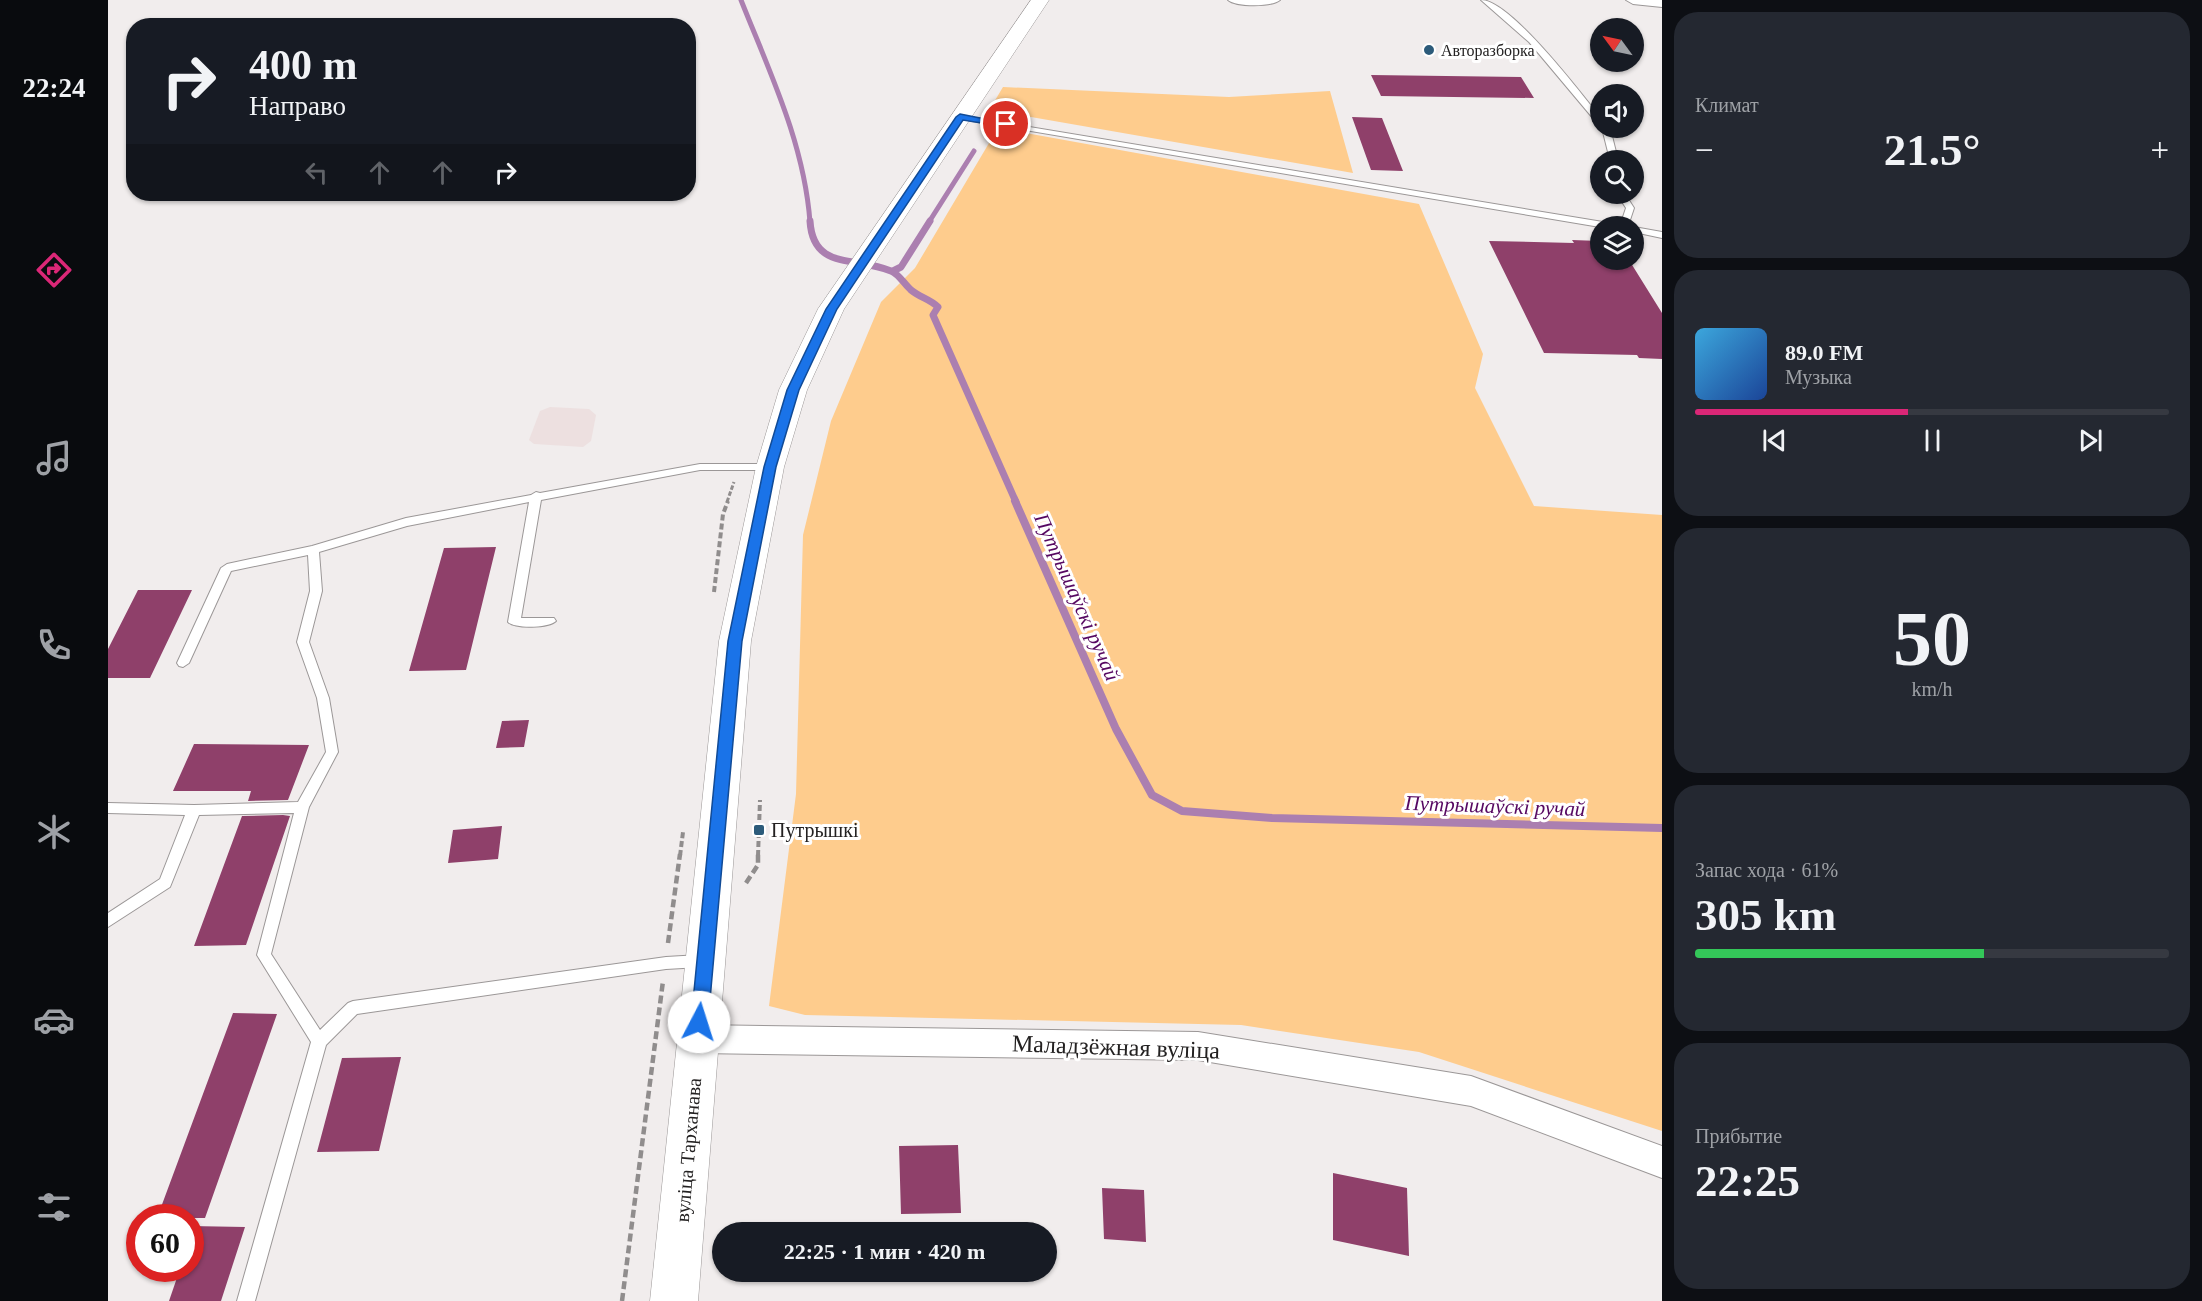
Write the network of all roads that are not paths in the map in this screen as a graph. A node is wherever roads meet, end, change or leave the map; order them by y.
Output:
1 (1040, 0) edge
2 (1235, 0) edge
3 (1273, 0) edge
4 (1484, 0) edge
5 (1633, 0) edge
6 (1662, 3) edge
7 (1590, 110) edge
8 (960, 117) junction
9 (1590, 223) edge
10 (1644, 232) edge
11 (1662, 235) edge
12 (754, 467) junction
13 (536, 496) junction
14 (313, 550) junction
15 (550, 621) dead end
16 (183, 663) dead end
17 (302, 807) junction
18 (108, 808) edge
19 (194, 810) junction
20 (108, 921) edge
21 (705, 960) junction
22 (698, 1039) junction
23 (319, 1041) junction
24 (1662, 1162) edge
25 (246, 1301) edge
26 (674, 1301) edge

1 - 8 main road, вуліца Тарханава
2 - 3 street
4 - 7 lane
5 - 6 street
8 - 9 lane
8 - 12 main road, вуліца Тарханава
10 - 11 lane
12 - 13 lane
12 - 21 main road, вуліца Тарханава
13 - 14 lane
13 - 15 lane
14 - 16 lane
14 - 17 lane
17 - 19 lane
17 - 23 lane
18 - 19 lane
19 - 20 lane
21 - 22 main road, вуліца Тарханава
21 - 23 lane
22 - 24 street, Маладзёжная вуліца
22 - 26 main road, вуліца Тарханава
23 - 25 lane

